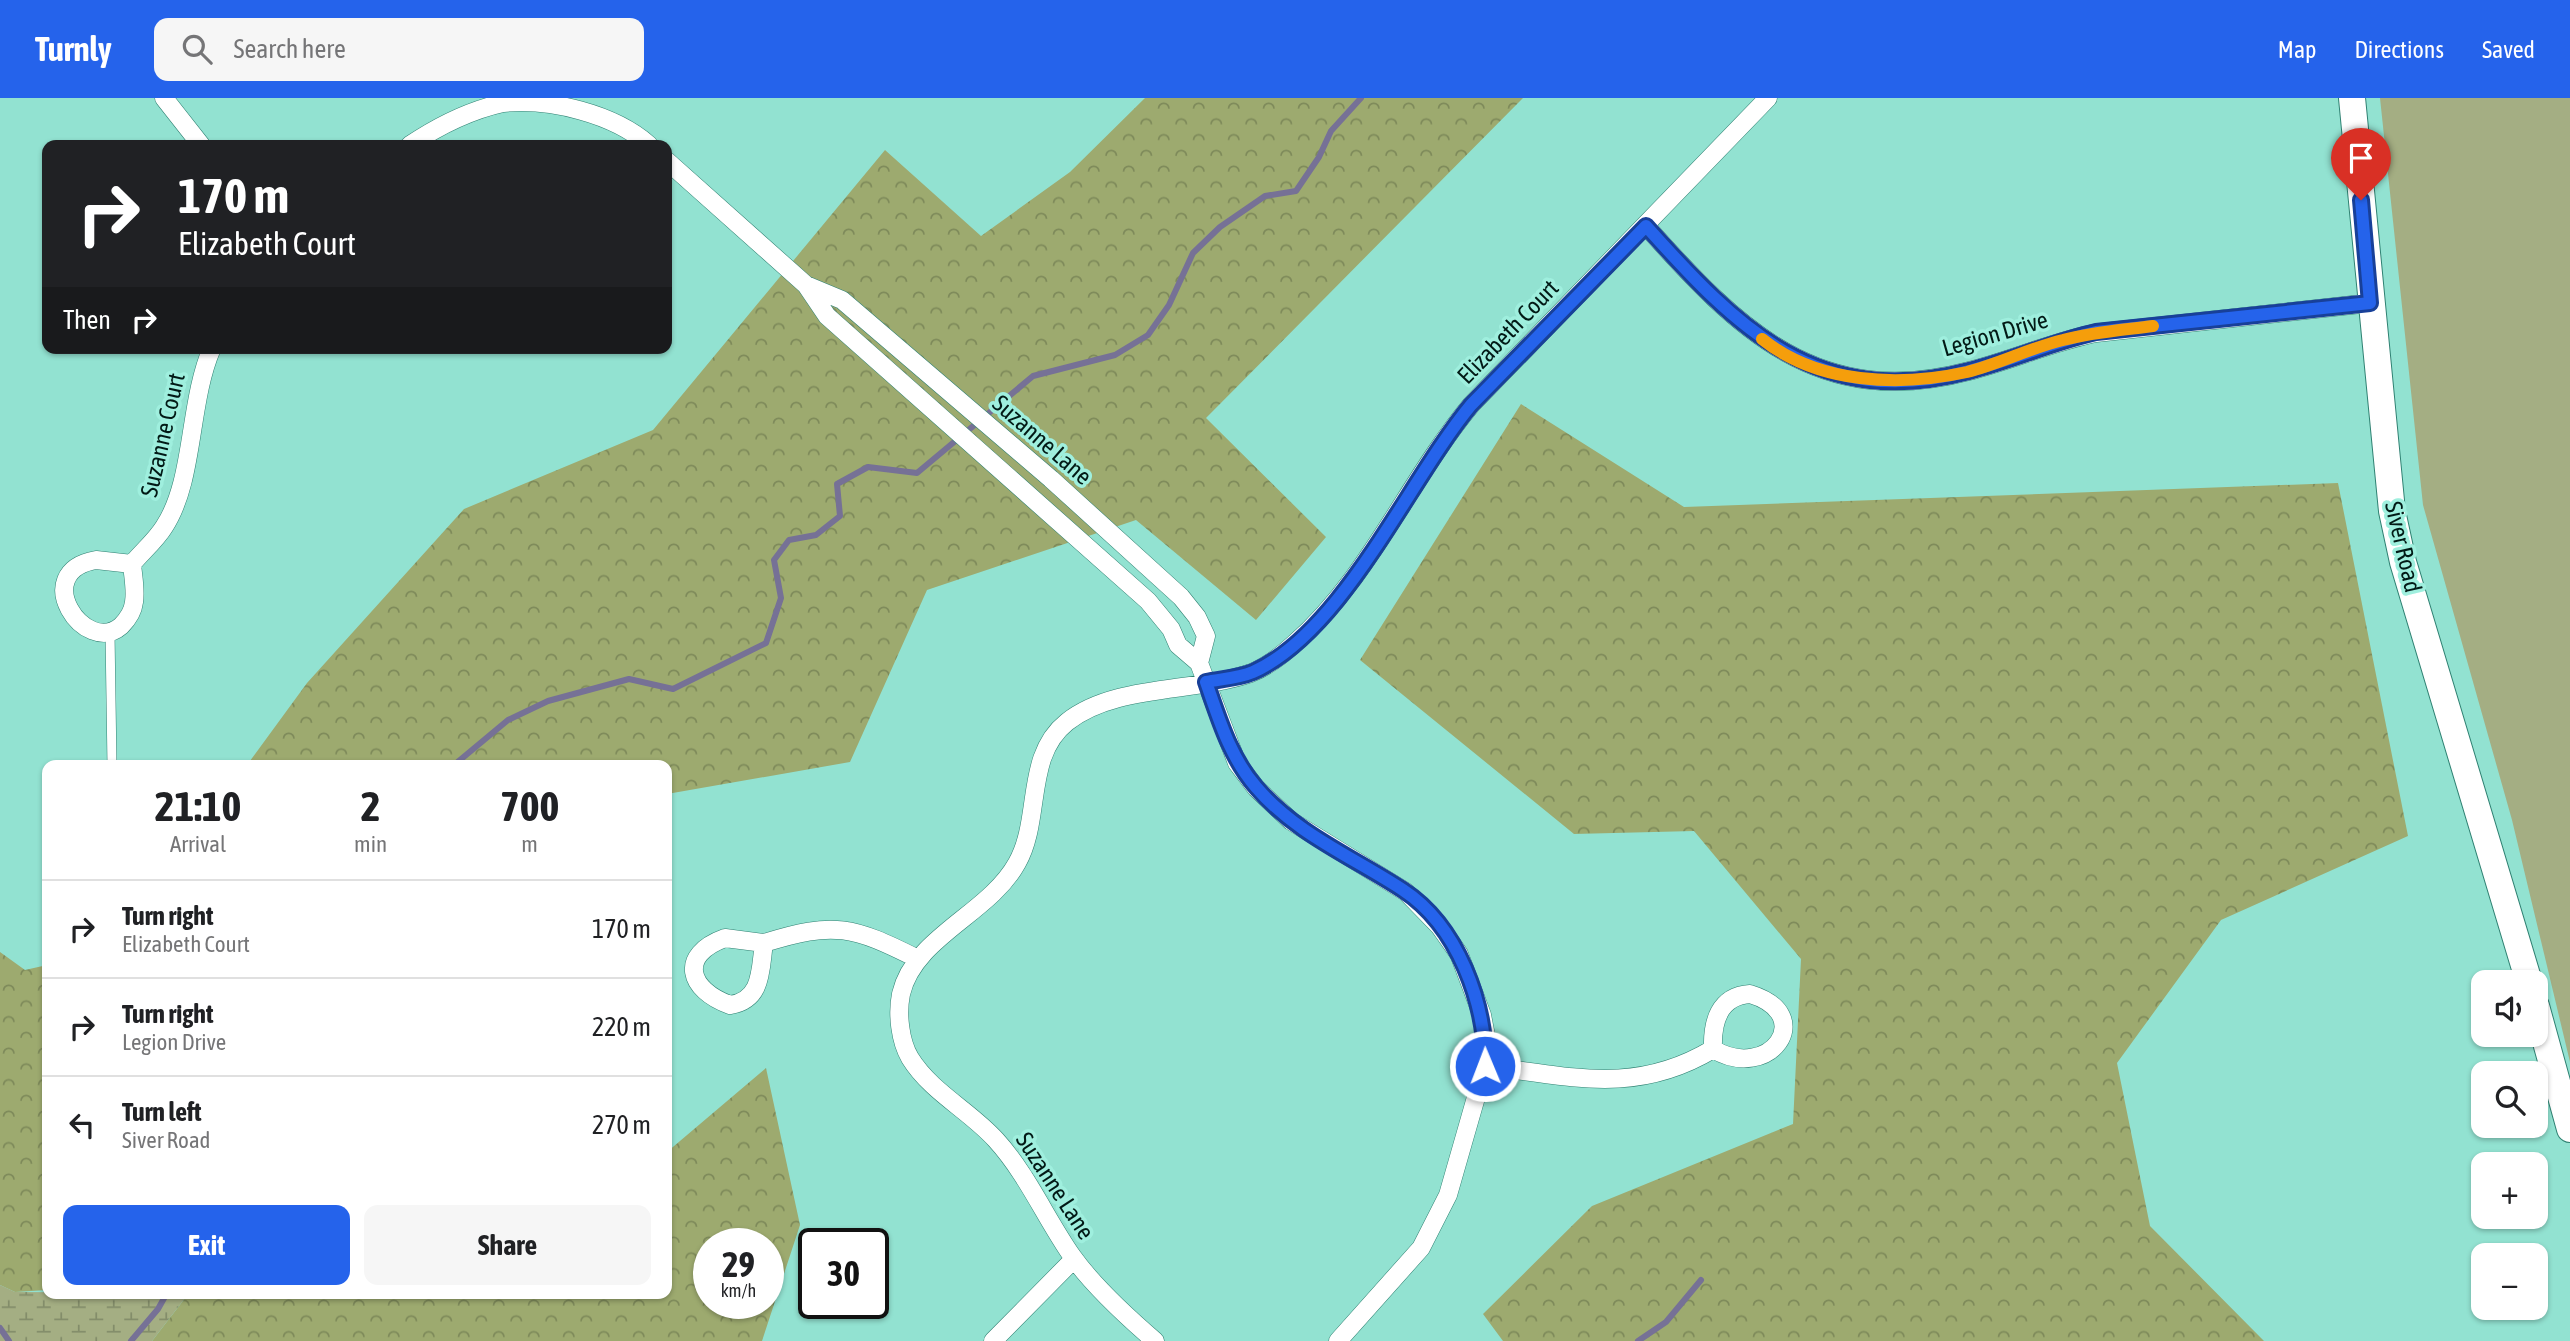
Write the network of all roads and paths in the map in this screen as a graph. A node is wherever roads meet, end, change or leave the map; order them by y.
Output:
1 (164, 98) edge
2 (1768, 98) edge
3 (2352, 98) edge
4 (197, 140) edge
5 (420, 140) edge
6 (642, 140) edge
7 (672, 165) edge
8 (1646, 226) junction
9 (806, 285) junction
10 (2370, 303) junction
11 (209, 354) edge
12 (132, 564) junction
13 (110, 633) junction
14 (1199, 663) junction
15 (1206, 682) junction
16 (112, 760) edge
17 (764, 943) junction
18 (918, 959) junction
19 (2525, 970) edge
20 (2548, 1040) edge
21 (1713, 1049) junction
22 (1485, 1066) junction
23 (2570, 1129) edge
24 (1074, 1259) junction
25 (993, 1341) edge
26 (1155, 1341) edge
27 (1338, 1341) edge

1 - 4 street
2 - 8 street, Elizabeth Court
3 - 10 street, Siver Road
5 - 6 street
7 - 9 street, Suzanne Lane
8 - 10 street, Legion Drive
8 - 15 street, Elizabeth Court
9 - 14 street, Suzanne Lane
9 - 14 street, Suzanne Lane
10 - 19 street, Siver Road
11 - 12 street, Suzanne Court
12 - 13 street
12 - 13 street
13 - 16 lane
14 - 15 street, Suzanne Lane
15 - 18 street, Suzanne Lane
15 - 22 street, Suzanne Lane
17 - 17 street
17 - 18 street
18 - 24 street, Suzanne Lane
20 - 23 street
21 - 21 street
21 - 22 street
22 - 27 street, Suzanne Lane
24 - 25 street
24 - 26 street, Suzanne Lane

